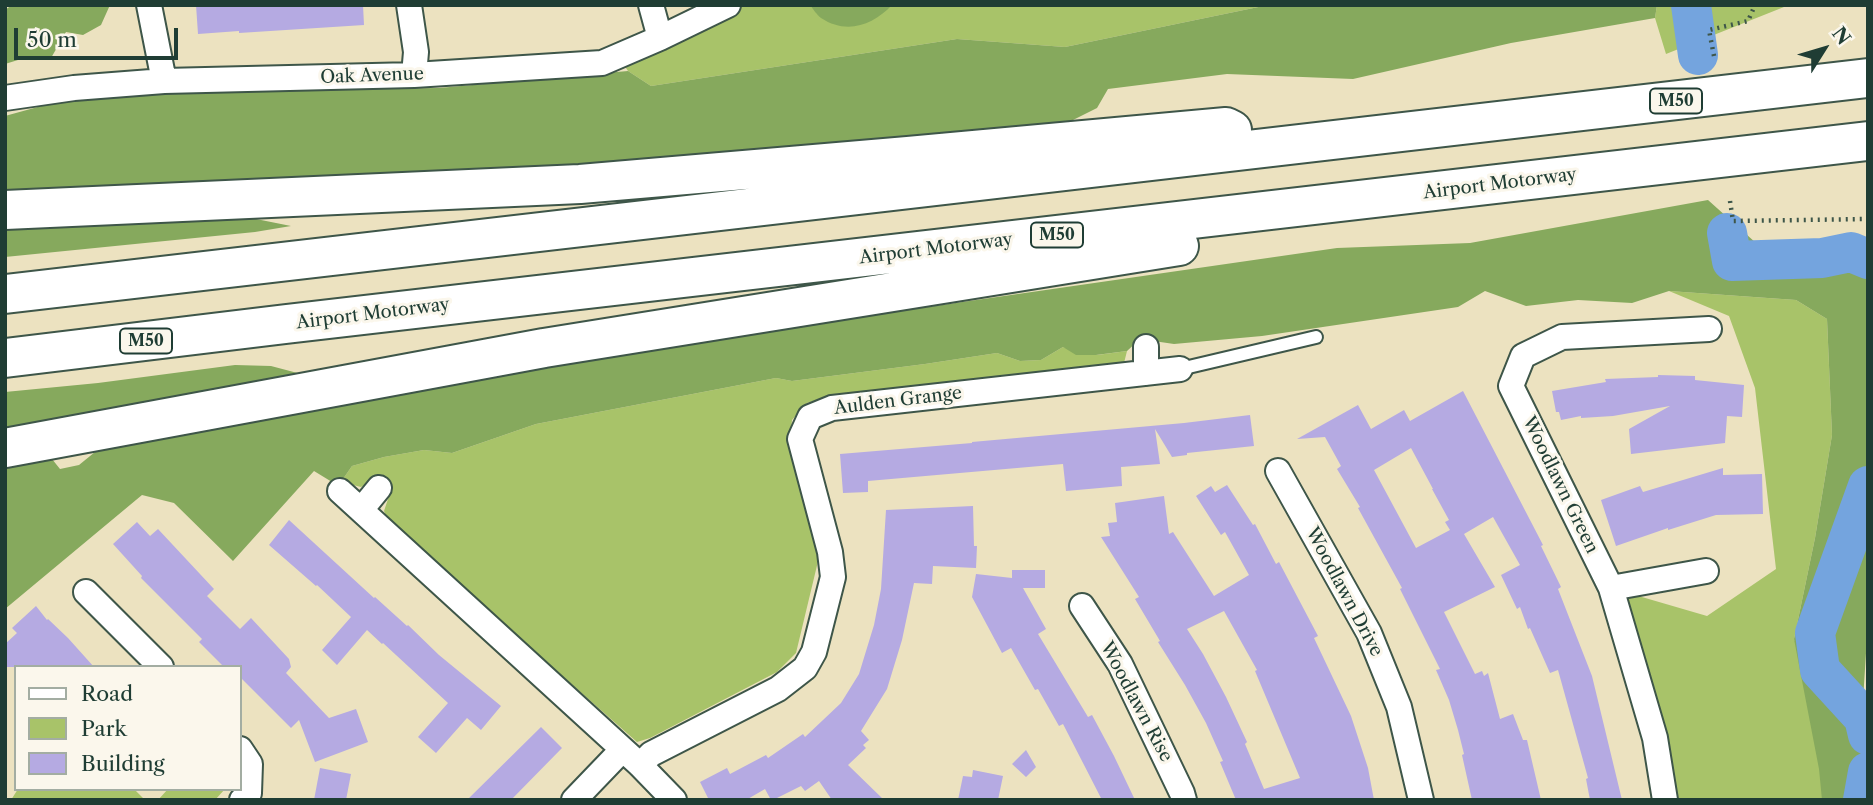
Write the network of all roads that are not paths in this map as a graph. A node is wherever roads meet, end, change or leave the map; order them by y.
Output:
1 (149, 5) edge
2 (409, 5) edge
3 (651, 5) edge
4 (728, 5) edge
5 (660, 38) junction
6 (414, 75) junction
7 (1868, 78) edge
8 (164, 81) junction
9 (5, 98) edge
10 (1868, 141) edge
11 (1276, 148) junction
12 (5, 210) edge
13 (1261, 212) junction
14 (5, 294) edge
15 (1709, 329) dead end
16 (1316, 337) dead end
17 (1146, 346) dead end
18 (5, 359) edge
19 (1180, 369) joint
20 (1146, 373) junction
21 (5, 447) edge
22 (1278, 471) dead end
23 (379, 488) dead end
24 (340, 491) dead end
25 (361, 510) junction
26 (1706, 571) dead end
27 (1611, 588) junction
28 (87, 592) dead end
29 (1082, 606) dead end
30 (158, 665) edge
31 (242, 752) edge
32 (631, 758) junction
33 (242, 800) edge
34 (574, 800) edge
35 (674, 800) edge
36 (1184, 800) edge
37 (1421, 800) edge
38 (1665, 800) edge

1 - 8 street
2 - 6 street
3 - 5 street
4 - 5 street, Oak Avenue
5 - 6 street, Oak Avenue
6 - 8 street, Oak Avenue
7 - 11 highway, M50
8 - 9 street, Oak Avenue
10 - 13 highway, Airport Motorway / M50
11 - 12 highway
11 - 14 highway, M50
13 - 18 highway, Airport Motorway / M50
13 - 21 highway
15 - 27 street, Woodlawn Green
16 - 19 lane
17 - 20 street
19 - 20 street, Aulden Grange
20 - 32 street, Aulden Grange
22 - 37 street, Woodlawn Drive
23 - 25 street
24 - 25 street
25 - 32 street
26 - 27 street
27 - 38 street, Woodlawn Green
28 - 30 street
29 - 36 street, Woodlawn Rise
31 - 33 street
32 - 34 street, Aulden Grange
32 - 35 street

